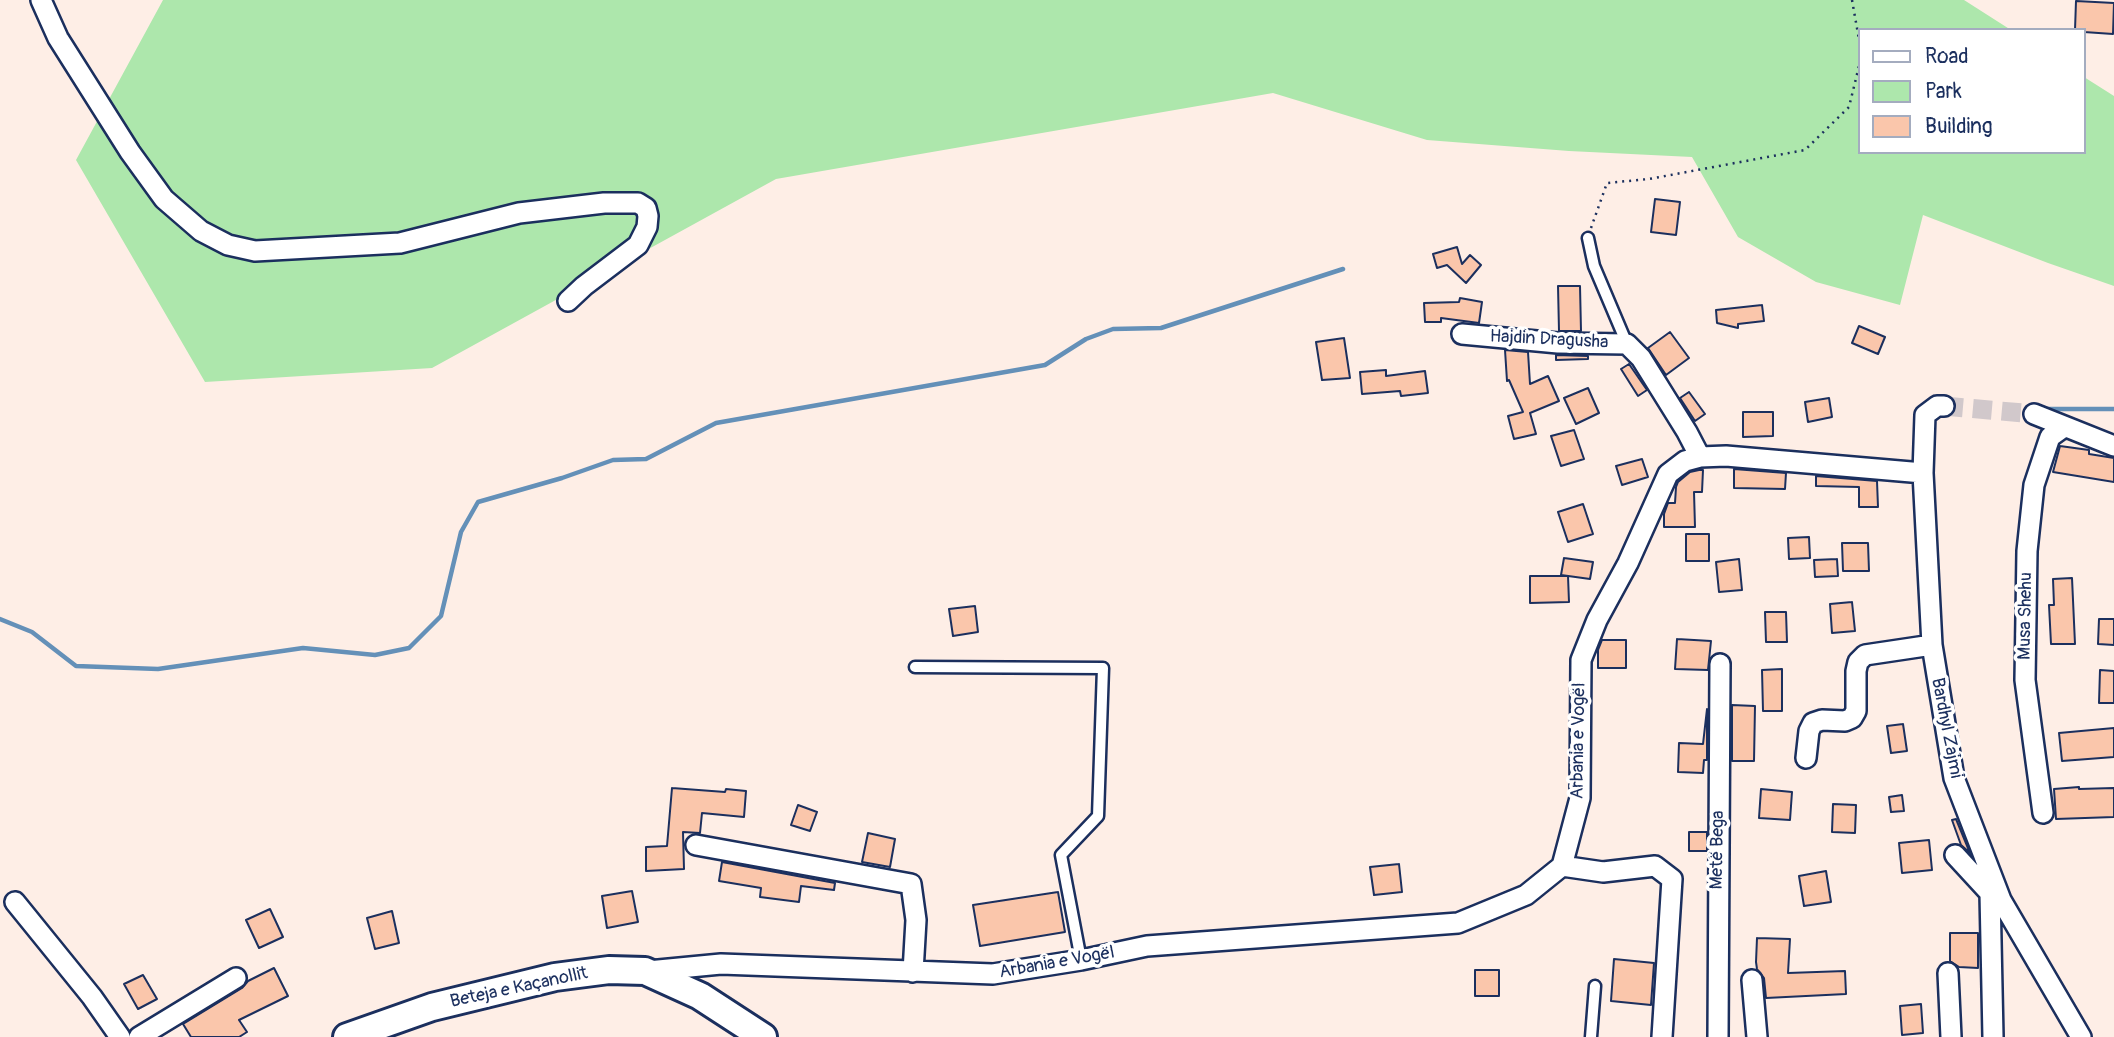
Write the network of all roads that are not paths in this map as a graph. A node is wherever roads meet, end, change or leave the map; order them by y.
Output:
1 (41, 0) edge
2 (1588, 238) road end
3 (568, 301) dead end
4 (1462, 334) dead end
5 (1627, 344) junction
6 (1944, 406) dead end
7 (2034, 414) tunnel mouth
8 (2064, 427) junction
9 (2114, 446) edge
10 (1700, 457) junction
11 (1923, 473) junction
12 (1932, 645) junction
13 (1720, 664) dead end
14 (915, 667) dead end
15 (1806, 758) dead end
16 (2043, 813) dead end
17 (696, 845) dead end
18 (1955, 855) dead end
19 (1562, 866) junction
20 (15, 902) dead end
21 (1081, 960) junction
22 (645, 971) junction
23 (913, 972) junction
24 (1948, 973) dead end
25 (236, 978) dead end
26 (1752, 980) dead end
27 (1595, 986) dead end
28 (120, 1037) edge
29 (139, 1037) edge
30 (347, 1037) edge
31 (763, 1037) edge
32 (1591, 1037) edge
33 (1662, 1037) edge
34 (1718, 1037) edge
35 (1757, 1037) edge
36 (1951, 1037) edge
37 (1993, 1037) edge
38 (2081, 1037) edge

1 - 3 street
2 - 5 lane
4 - 5 street, Hajdin Dragusha
5 - 10 street, Hajdin Dragusha
6 - 11 street
7 - 8 street
8 - 9 street
8 - 16 street, Musa Shehu
10 - 11 street, Arbania e Vogël
10 - 19 street, Arbania e Vogël
11 - 12 street, Bardhyl Zajmi
12 - 15 street
12 - 38 street, Bardhyl Zajmi
13 - 34 street, Metë Bega
14 - 21 lane
17 - 23 street
18 - 37 street
19 - 21 street, Arbania e Vogël
19 - 33 street
20 - 28 street
21 - 23 street, Arbania e Vogël
22 - 23 street, Arbania e Vogël
22 - 30 street, Beteja e Kaçanollit
22 - 31 street, Beteja e Kaçanollit
24 - 36 street
25 - 29 street
26 - 35 street
27 - 32 lane

